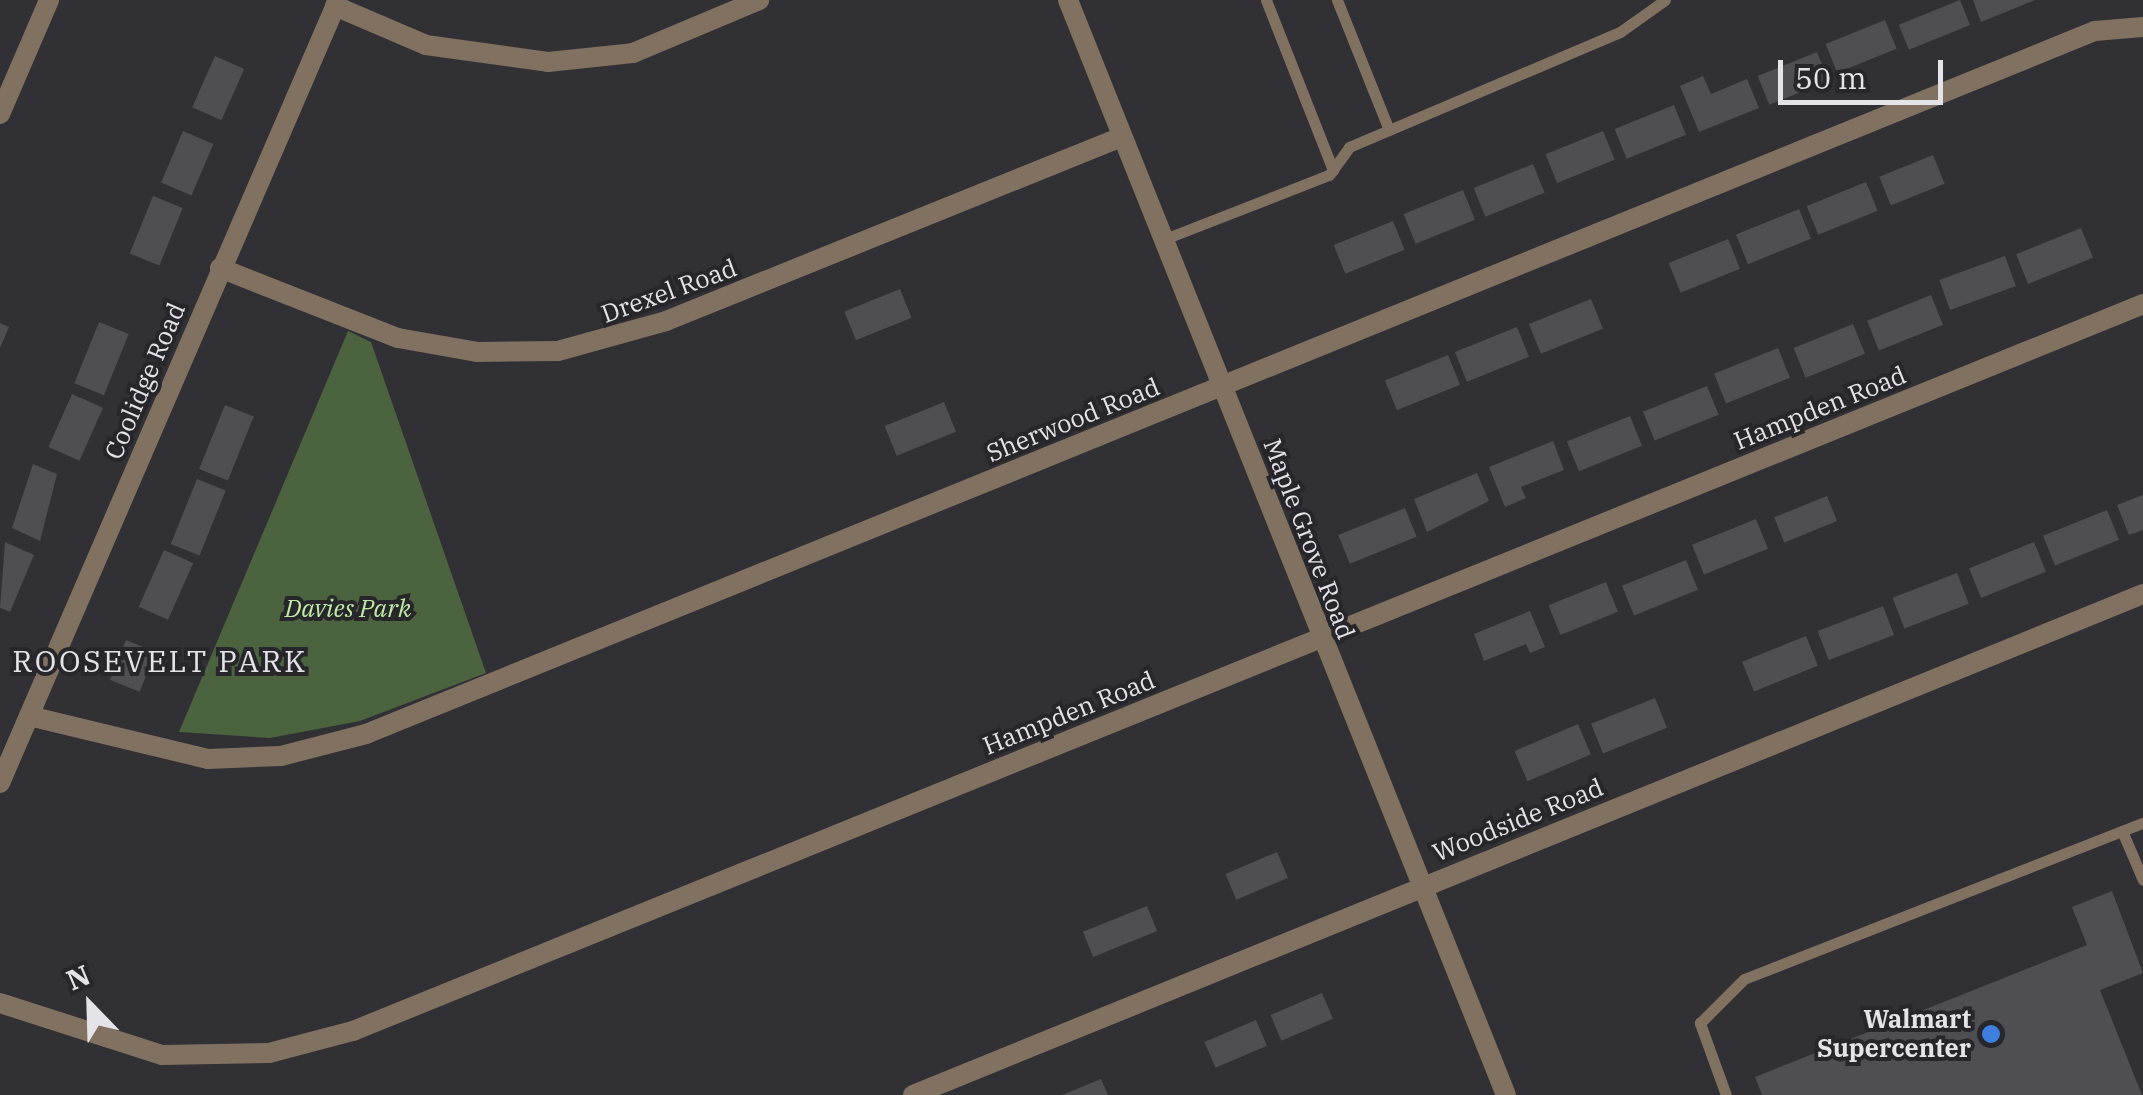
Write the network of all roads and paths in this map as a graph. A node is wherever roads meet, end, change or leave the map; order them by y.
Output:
1 (49, 0) edge
2 (759, 0) edge
3 (1068, 0) edge
4 (1266, 0) edge
5 (1337, 0) edge
6 (1665, 0) edge
7 (336, 3) edge
8 (2143, 27) edge
9 (0, 114) edge
10 (1389, 130) junction
11 (1122, 137) junction
12 (1332, 170) junction
13 (1162, 240) junction
14 (220, 268) junction
15 (2143, 304) edge
16 (1222, 386) junction
17 (2143, 594) edge
18 (1321, 638) junction
19 (29, 716) junction
20 (0, 784) edge
21 (2143, 822) edge
22 (2122, 831) junction
23 (2143, 880) edge
24 (1419, 888) junction
25 (0, 1003) edge
26 (913, 1095) edge
27 (1506, 1095) edge
28 (1726, 1095) edge

1 - 9 street
2 - 7 street
3 - 11 street, Maple Grove Road
4 - 12 lane
5 - 10 lane
6 - 10 lane
7 - 14 street, Coolidge Road
8 - 16 street, Sherwood Road
10 - 12 lane
11 - 13 street, Maple Grove Road
11 - 14 street, Drexel Road
12 - 13 lane
13 - 16 street, Maple Grove Road
14 - 19 street, Coolidge Road
15 - 18 street, Hampden Road
16 - 18 street, Maple Grove Road
16 - 19 street, Sherwood Road
17 - 24 street, Woodside Road
18 - 24 street, Maple Grove Road
18 - 25 street, Hampden Road
19 - 20 street, Coolidge Road
21 - 22 lane
22 - 23 lane
22 - 28 lane
24 - 26 street, Woodside Road
24 - 27 street, Maple Grove Road

